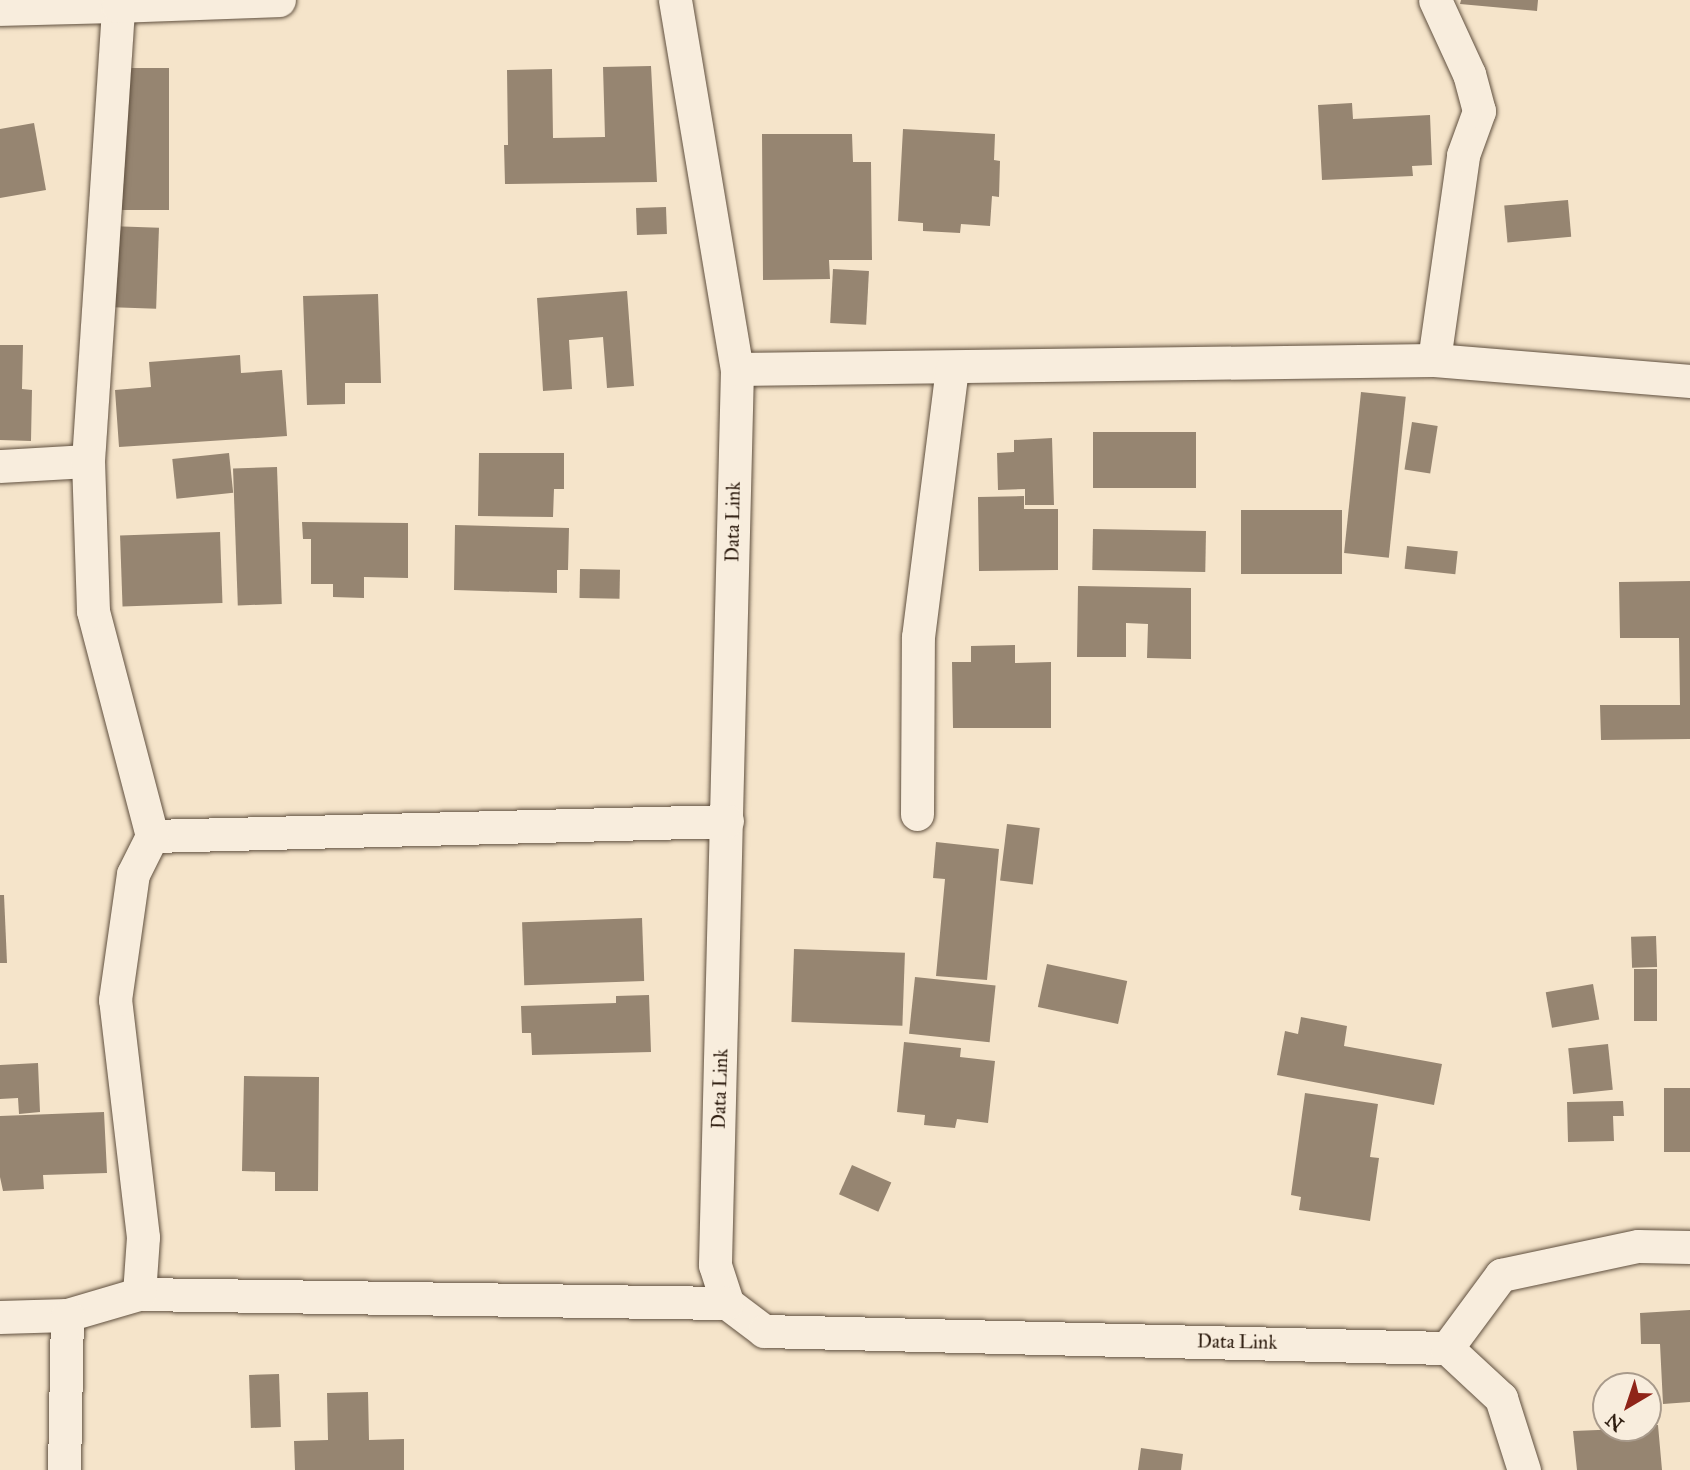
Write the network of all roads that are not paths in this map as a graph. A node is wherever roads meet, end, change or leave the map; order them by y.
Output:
1 (279, 0) edge
2 (675, 0) edge
3 (1435, 0) edge
4 (118, 6) junction
5 (0, 9) edge
6 (1434, 360) junction
7 (952, 368) junction
8 (737, 369) junction
9 (1690, 381) edge
10 (88, 461) junction
11 (0, 466) edge
12 (917, 814) dead end
13 (727, 821) junction
14 (152, 836) junction
15 (1690, 1247) edge
16 (139, 1294) junction
17 (727, 1303) junction
18 (66, 1315) junction
19 (0, 1317) edge
20 (1447, 1348) junction
21 (64, 1470) edge
22 (1524, 1470) edge

1 - 4 street
2 - 8 street, Data Link
3 - 6 street
4 - 5 street
4 - 10 street
6 - 7 street
6 - 9 street
7 - 8 street
7 - 12 street
8 - 13 street, Data Link
10 - 11 street
10 - 14 street
13 - 14 street
13 - 17 street, Data Link
14 - 16 street
15 - 20 street
16 - 17 street
16 - 18 street
17 - 20 street, Data Link
18 - 19 street
18 - 21 street
20 - 22 street

